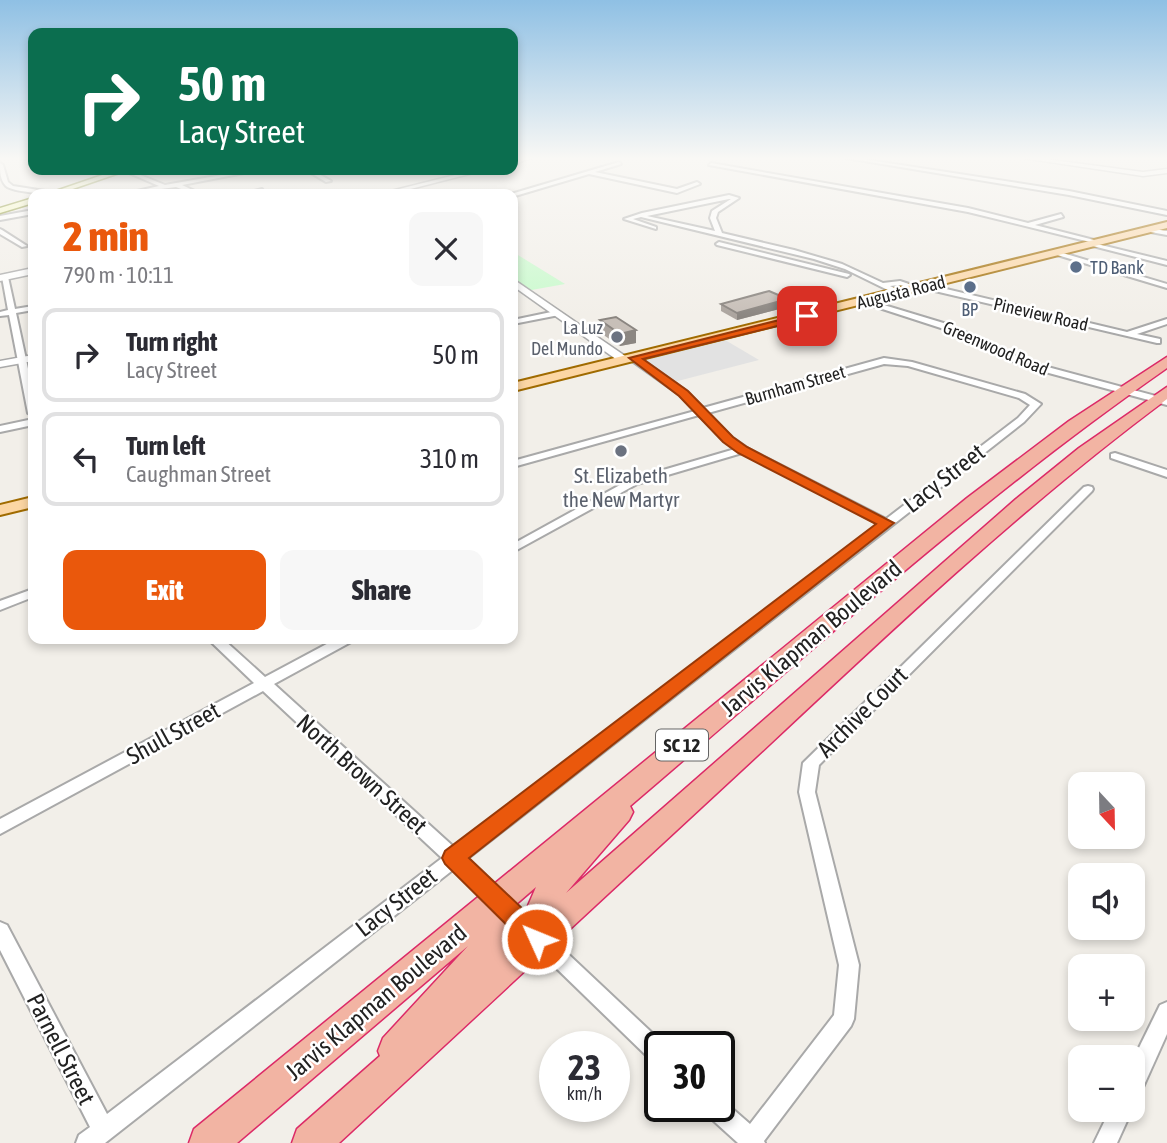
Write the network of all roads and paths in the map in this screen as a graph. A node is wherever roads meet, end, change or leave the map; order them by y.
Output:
1 (665, 210) edge
2 (716, 210) edge
3 (969, 210) edge
4 (28, 213) edge
5 (642, 215) junction
6 (1061, 216) dead end
7 (0, 218) edge
8 (1030, 225) junction
9 (1167, 225) edge
10 (689, 228) junction
11 (1147, 230) junction
12 (0, 231) edge
13 (681, 231) junction
14 (1167, 233) edge
15 (720, 235) junction
16 (699, 239) dead end
17 (713, 242) dead end
18 (1093, 243) junction
19 (24, 246) dead end
20 (778, 249) junction
21 (1056, 253) junction
22 (766, 255) junction
23 (813, 257) junction
24 (1167, 263) edge
25 (807, 265) junction
26 (28, 272) edge
27 (3, 278) edge
28 (874, 279) junction
29 (884, 285) junction
30 (518, 286) edge
31 (1167, 286) edge
32 (921, 287) junction
33 (898, 293) junction
34 (867, 301) junction
35 (28, 310) edge
36 (13, 312) junction
37 (556, 313) junction
38 (0, 314) edge
39 (518, 320) edge
40 (1167, 321) edge
41 (1128, 334) junction
42 (1164, 355) edge
43 (28, 359) edge
44 (629, 359) junction
45 (0, 364) edge
46 (518, 386) edge
47 (1123, 391) junction
48 (1164, 398) edge
49 (1036, 404) joint
50 (701, 412) junction
51 (28, 423) edge
52 (0, 429) edge
53 (743, 450) junction
54 (1105, 450) junction
55 (518, 463) edge
56 (1167, 474) edge
57 (1088, 489) dead end
58 (28, 503) edge
59 (0, 510) edge
60 (886, 523) junction
61 (518, 546) edge
62 (28, 595) edge
63 (0, 606) edge
64 (220, 644) edge
65 (337, 644) edge
66 (264, 684) junction
67 (678, 749) junction
68 (0, 827) edge
69 (453, 858) junction
70 (497, 900) junction
71 (0, 931) edge
72 (537, 939) junction
73 (1167, 1012) edge
74 (644, 1040) edge
75 (1145, 1059) edge
76 (730, 1122) edge
77 (1115, 1122) edge
78 (95, 1136) edge
79 (318, 1137) edge
80 (751, 1142) edge
81 (208, 1143) edge
82 (1105, 1143) edge

1 - 5 street
2 - 15 street
3 - 8 street
4 - 7 street
5 - 10 street
5 - 13 street
6 - 8 street
8 - 18 street
9 - 11 main road, Augusta Road
10 - 13 street
10 - 15 street
11 - 14 street
11 - 18 main road, Augusta Road
12 - 19 street
13 - 16 street
15 - 20 street
17 - 22 street
18 - 21 main road, Augusta Road
18 - 24 street
20 - 22 street
20 - 23 street
21 - 31 street
21 - 32 main road, Augusta Road
22 - 25 street
23 - 25 street
23 - 28 street
25 - 28 street
26 - 27 street
27 - 36 street
28 - 29 street
29 - 32 street, Pineview Road
29 - 33 street
30 - 37 street
32 - 33 main road, Augusta Road
32 - 41 street, Pineview Road
33 - 34 main road, Augusta Road
34 - 44 main road, Augusta Road
34 - 47 street, Greenwood Road
35 - 36 street
36 - 38 street
36 - 43 street
37 - 39 street
37 - 44 street
40 - 41 street
41 - 42 street, Pineview Road
42 - 47 highway, Jarvis Klapman Boulevard / SC 12
42 - 48 highway
43 - 45 street
44 - 46 main road, Augusta Road
44 - 50 street
47 - 48 street, Greenwood Road
47 - 54 highway
47 - 67 highway, Jarvis Klapman Boulevard / SC 12
48 - 54 highway, Jarvis Klapman Boulevard / SC 12
49 - 50 street, Burnham Street
49 - 60 street, Lacy Street
50 - 53 street
50 - 55 street, Burnham Street
51 - 52 street
53 - 60 street
53 - 61 street
54 - 56 street
54 - 72 highway, Jarvis Klapman Boulevard / SC 12
57 - 80 street, Archive Court
58 - 59 main road
60 - 69 street, Lacy Street
62 - 63 street
64 - 66 street, North Brown Street
65 - 66 street, Shull Street
66 - 68 street, Shull Street
66 - 69 street, North Brown Street
67 - 70 highway, Jarvis Klapman Boulevard / SC 12
67 - 72 highway
69 - 70 street, North Brown Street
69 - 78 street, Lacy Street
70 - 72 street, North Brown Street
70 - 79 highway
70 - 81 highway, Jarvis Klapman Boulevard / SC 12
71 - 78 street, Parnell Street
72 - 74 street, North Brown Street
72 - 79 highway, Jarvis Klapman Boulevard / SC 12
73 - 75 street
76 - 80 street
77 - 82 street

